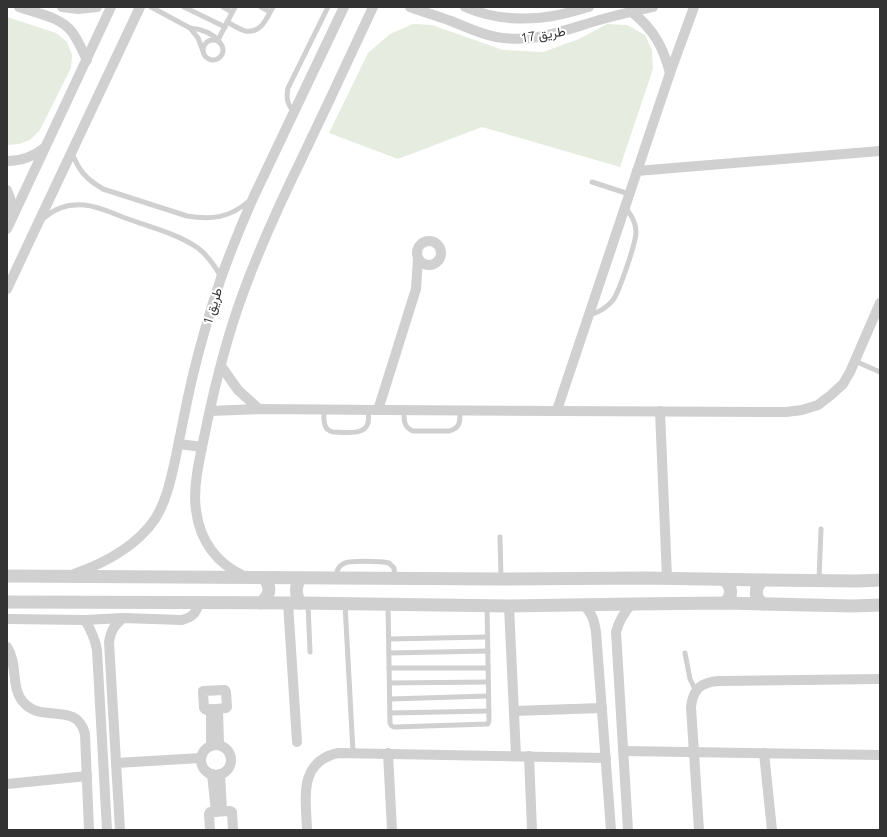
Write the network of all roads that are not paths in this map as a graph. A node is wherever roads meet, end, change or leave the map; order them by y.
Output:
1 (18, 7) edge
2 (62, 7) edge
3 (97, 7) edge
4 (111, 7) edge
5 (140, 7) edge
6 (151, 7) edge
7 (184, 7) edge
8 (223, 7) edge
9 (261, 7) edge
10 (328, 7) edge
11 (344, 7) edge
12 (373, 7) edge
13 (410, 7) edge
14 (464, 7) edge
15 (589, 7) edge
16 (653, 7) edge
17 (694, 7) edge
18 (233, 9) edge
19 (271, 9) edge
20 (632, 12) junction
21 (226, 24) junction
22 (190, 28) junction
23 (219, 41) junction
24 (203, 51) junction
25 (86, 60) junction
26 (670, 73) junction
27 (294, 112) junction
28 (44, 148) junction
29 (72, 151) junction
30 (880, 151) edge
31 (7, 161) edge
32 (637, 171) junction
33 (592, 182) dead end
34 (7, 190) edge
35 (629, 194) junction
36 (254, 196) junction
37 (625, 207) junction
38 (13, 216) junction
39 (38, 222) junction
40 (7, 228) edge
41 (418, 258) junction
42 (435, 262) junction
43 (221, 278) junction
44 (7, 289) edge
45 (416, 289) junction
46 (880, 303) edge
47 (589, 315) junction
48 (854, 361) junction
49 (221, 366) junction
50 (880, 372) edge
51 (259, 409) junction
52 (324, 410) junction
53 (373, 410) junction
54 (404, 410) junction
55 (460, 410) junction
56 (557, 410) junction
57 (210, 411) junction
58 (660, 411) junction
59 (178, 444) junction
60 (202, 448) junction
61 (821, 529) dead end
62 (500, 537) dead end
63 (7, 576) edge
64 (68, 577) junction
65 (248, 578) junction
66 (264, 578) junction
67 (300, 578) junction
68 (667, 578) junction
69 (501, 579) junction
70 (725, 580) junction
71 (763, 580) junction
72 (819, 580) junction
73 (880, 580) edge
74 (7, 602) edge
75 (199, 603) junction
76 (261, 603) junction
77 (298, 603) junction
78 (725, 603) junction
79 (345, 604) junction
80 (388, 604) junction
81 (583, 604) junction
82 (632, 604) junction
83 (763, 604) junction
84 (880, 605) edge
85 (487, 606) junction
86 (509, 606) junction
87 (123, 618) junction
88 (7, 619) edge
89 (84, 620) junction
90 (487, 637) junction
91 (389, 639) junction
92 (7, 647) edge
93 (488, 651) junction
94 (310, 652) dead end
95 (389, 653) junction
96 (685, 653) dead end
97 (389, 668) junction
98 (488, 668) junction
99 (880, 679) edge
100 (488, 682) junction
101 (390, 683) junction
102 (696, 691) junction
103 (488, 696) junction
104 (390, 699) junction
105 (602, 708) junction
106 (214, 709) dead end
107 (489, 710) junction
108 (514, 711) junction
109 (390, 713) junction
110 (297, 742) dead end
111 (215, 745) junction
112 (623, 751) junction
113 (353, 752) junction
114 (694, 752) junction
115 (388, 753) junction
116 (764, 753) junction
117 (880, 755) edge
118 (516, 756) junction
119 (528, 756) junction
120 (201, 758) junction
121 (606, 758) junction
122 (116, 763) junction
123 (216, 774) junction
124 (87, 776) junction
125 (7, 784) edge
126 (219, 811) junction
127 (89, 830) edge
128 (107, 830) edge
129 (120, 830) edge
130 (210, 830) edge
131 (234, 830) edge
132 (307, 830) edge
133 (392, 830) edge
134 (532, 830) edge
135 (611, 830) edge
136 (628, 830) edge
137 (699, 830) edge
138 (772, 830) edge

1 - 25 street
2 - 3 street
4 - 25 street
5 - 29 street
6 - 22 lane
7 - 21 lane
8 - 18 lane
9 - 19 lane
10 - 27 lane
11 - 27 street, طريق 1
12 - 49 street, طريق 1
13 - 20 street, طريق 17
14 - 15 street, طريق 17
16 - 20 street, طريق 17
17 - 26 street
18 - 21 lane
19 - 21 lane
20 - 26 street
21 - 23 lane
22 - 23 lane
22 - 24 lane
23 - 24 lane
23 - 24 lane
25 - 28 street
26 - 32 street
27 - 36 street, طريق 1
28 - 31 street
28 - 38 street
29 - 36 lane
29 - 39 street
30 - 32 street
32 - 35 street
33 - 35 lane
34 - 38 street
35 - 37 street
36 - 43 street, طريق 1
37 - 47 street
37 - 47 lane
38 - 40 street
39 - 43 lane
39 - 44 street
41 - 42 street
41 - 42 street
41 - 45 street
42 - 45 street
43 - 59 street, طريق 1
45 - 53 street
46 - 48 street
47 - 56 street
48 - 50 lane
48 - 58 street
49 - 51 street
49 - 57 street, طريق 1
51 - 52 street
51 - 57 street
52 - 53 street
52 - 53 lane
53 - 54 street
54 - 55 street
54 - 55 lane
55 - 56 street
56 - 58 street
57 - 60 street, طريق 1
58 - 68 street
59 - 60 street
59 - 64 street, طريق 1
60 - 65 street, طريق 1
61 - 72 lane
62 - 69 lane
63 - 64 street
64 - 65 street
65 - 66 street
66 - 67 street
66 - 76 street
67 - 69 street
67 - 77 street
68 - 69 street
68 - 70 street
70 - 71 street
70 - 78 street
71 - 72 street
71 - 83 street
72 - 73 street
74 - 75 street
75 - 76 street
75 - 87 street
76 - 77 street
77 - 79 street
77 - 94 lane
77 - 110 street
78 - 82 street
78 - 83 street
79 - 80 street
79 - 113 lane
80 - 85 street
80 - 91 lane
81 - 82 street
81 - 86 street
81 - 105 street
82 - 112 street
83 - 84 street
85 - 86 street
85 - 90 lane
86 - 108 street
87 - 89 street
87 - 122 street
88 - 89 street
89 - 128 street
90 - 91 lane
90 - 93 lane
91 - 95 lane
92 - 124 street
93 - 95 lane
93 - 98 lane
95 - 97 lane
96 - 102 lane
97 - 98 lane
97 - 101 lane
98 - 100 lane
99 - 102 street
100 - 101 lane
100 - 103 lane
101 - 104 lane
102 - 114 street
103 - 104 lane
103 - 107 lane
104 - 109 lane
105 - 108 street
105 - 121 street
106 - 111 street
107 - 109 lane
107 - 109 lane
108 - 118 street
111 - 120 street
111 - 123 street
112 - 114 street
112 - 136 street
113 - 115 street
113 - 132 street
114 - 116 street
114 - 137 street
115 - 118 street
115 - 133 street
116 - 117 street
116 - 138 street
118 - 119 street
119 - 121 street
119 - 134 street
120 - 122 street
120 - 123 street
121 - 135 street
122 - 129 street
123 - 126 street
124 - 125 street
124 - 127 street
126 - 130 street
126 - 131 street

